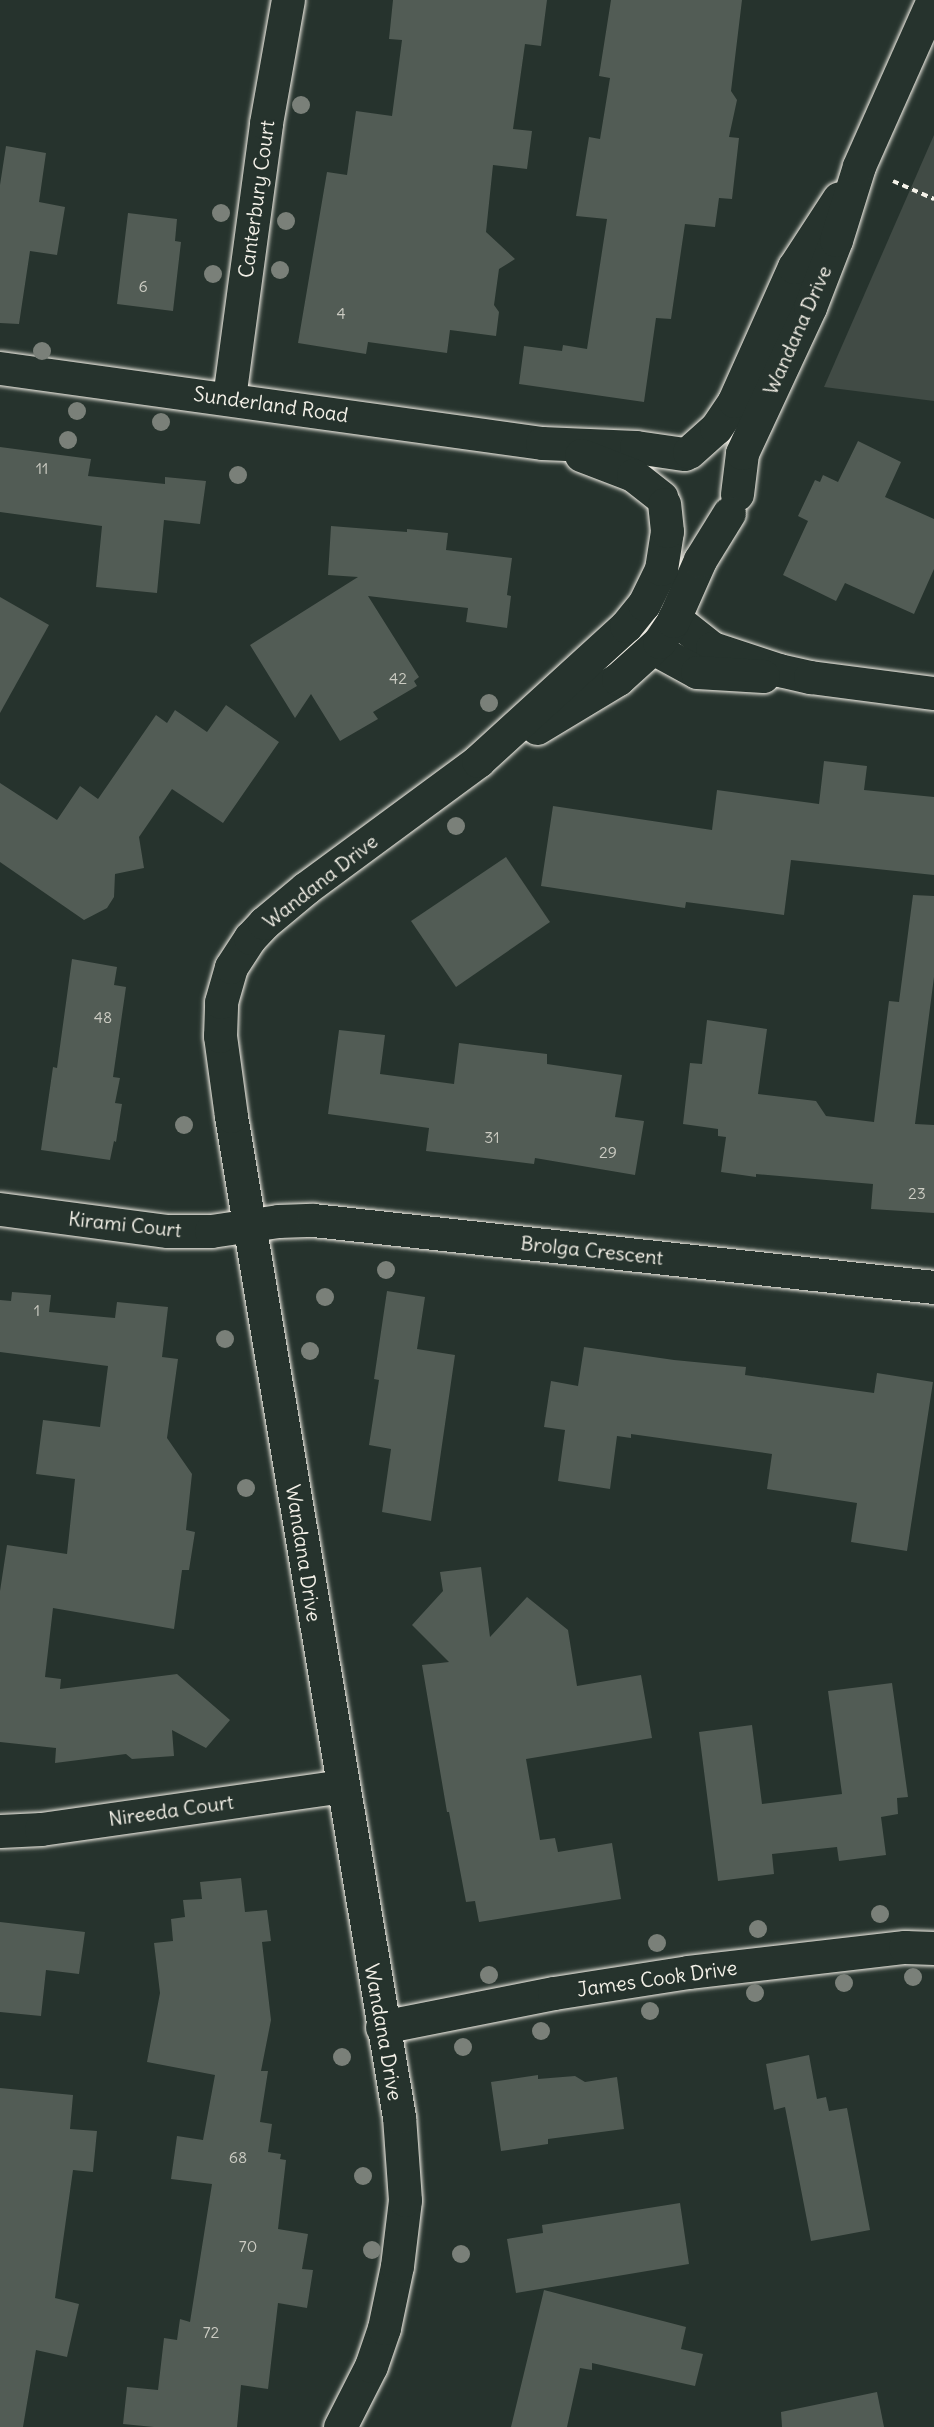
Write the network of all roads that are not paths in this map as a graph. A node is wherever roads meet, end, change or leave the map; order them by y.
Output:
1 (288, 0) edge
2 (933, 0) edge
3 (859, 166) junction
4 (0, 368) edge
5 (229, 398) junction
6 (542, 443) junction
7 (687, 453) junction
8 (663, 500) junction
9 (733, 504) junction
10 (636, 614) junction
11 (674, 618) junction
12 (653, 648) junction
13 (810, 677) junction
14 (934, 693) edge
15 (459, 776) junction
16 (0, 1209) edge
17 (251, 1227) junction
18 (934, 1287) edge
19 (342, 1786) junction
20 (0, 1831) edge
21 (934, 1948) edge
22 (382, 2026) junction
23 (340, 2427) edge

1 - 5 street, Canterbury Court
2 - 3 street, Wandana Drive
3 - 7 street, Wandana Drive
3 - 9 street, Wandana Drive
4 - 5 street, Sunderland Road
5 - 6 street, Sunderland Road
6 - 7 street, Sunderland Road
6 - 8 street, Sunderland Road
7 - 8 street, Wandana Drive
7 - 9 street
8 - 9 street
8 - 10 street, Wandana Drive
9 - 11 street, Wandana Drive
10 - 11 street
10 - 12 street
10 - 15 street, Wandana Drive
11 - 12 street, Wandana Drive
11 - 13 street
12 - 13 street
12 - 15 street, Wandana Drive
13 - 14 street
15 - 17 street, Wandana Drive
16 - 17 street, Kirami Court
17 - 18 street, Brolga Crescent
17 - 19 street, Wandana Drive
19 - 20 street, Nireeda Court
19 - 22 street, Wandana Drive
21 - 22 street, James Cook Drive
22 - 23 street, Wandana Drive

